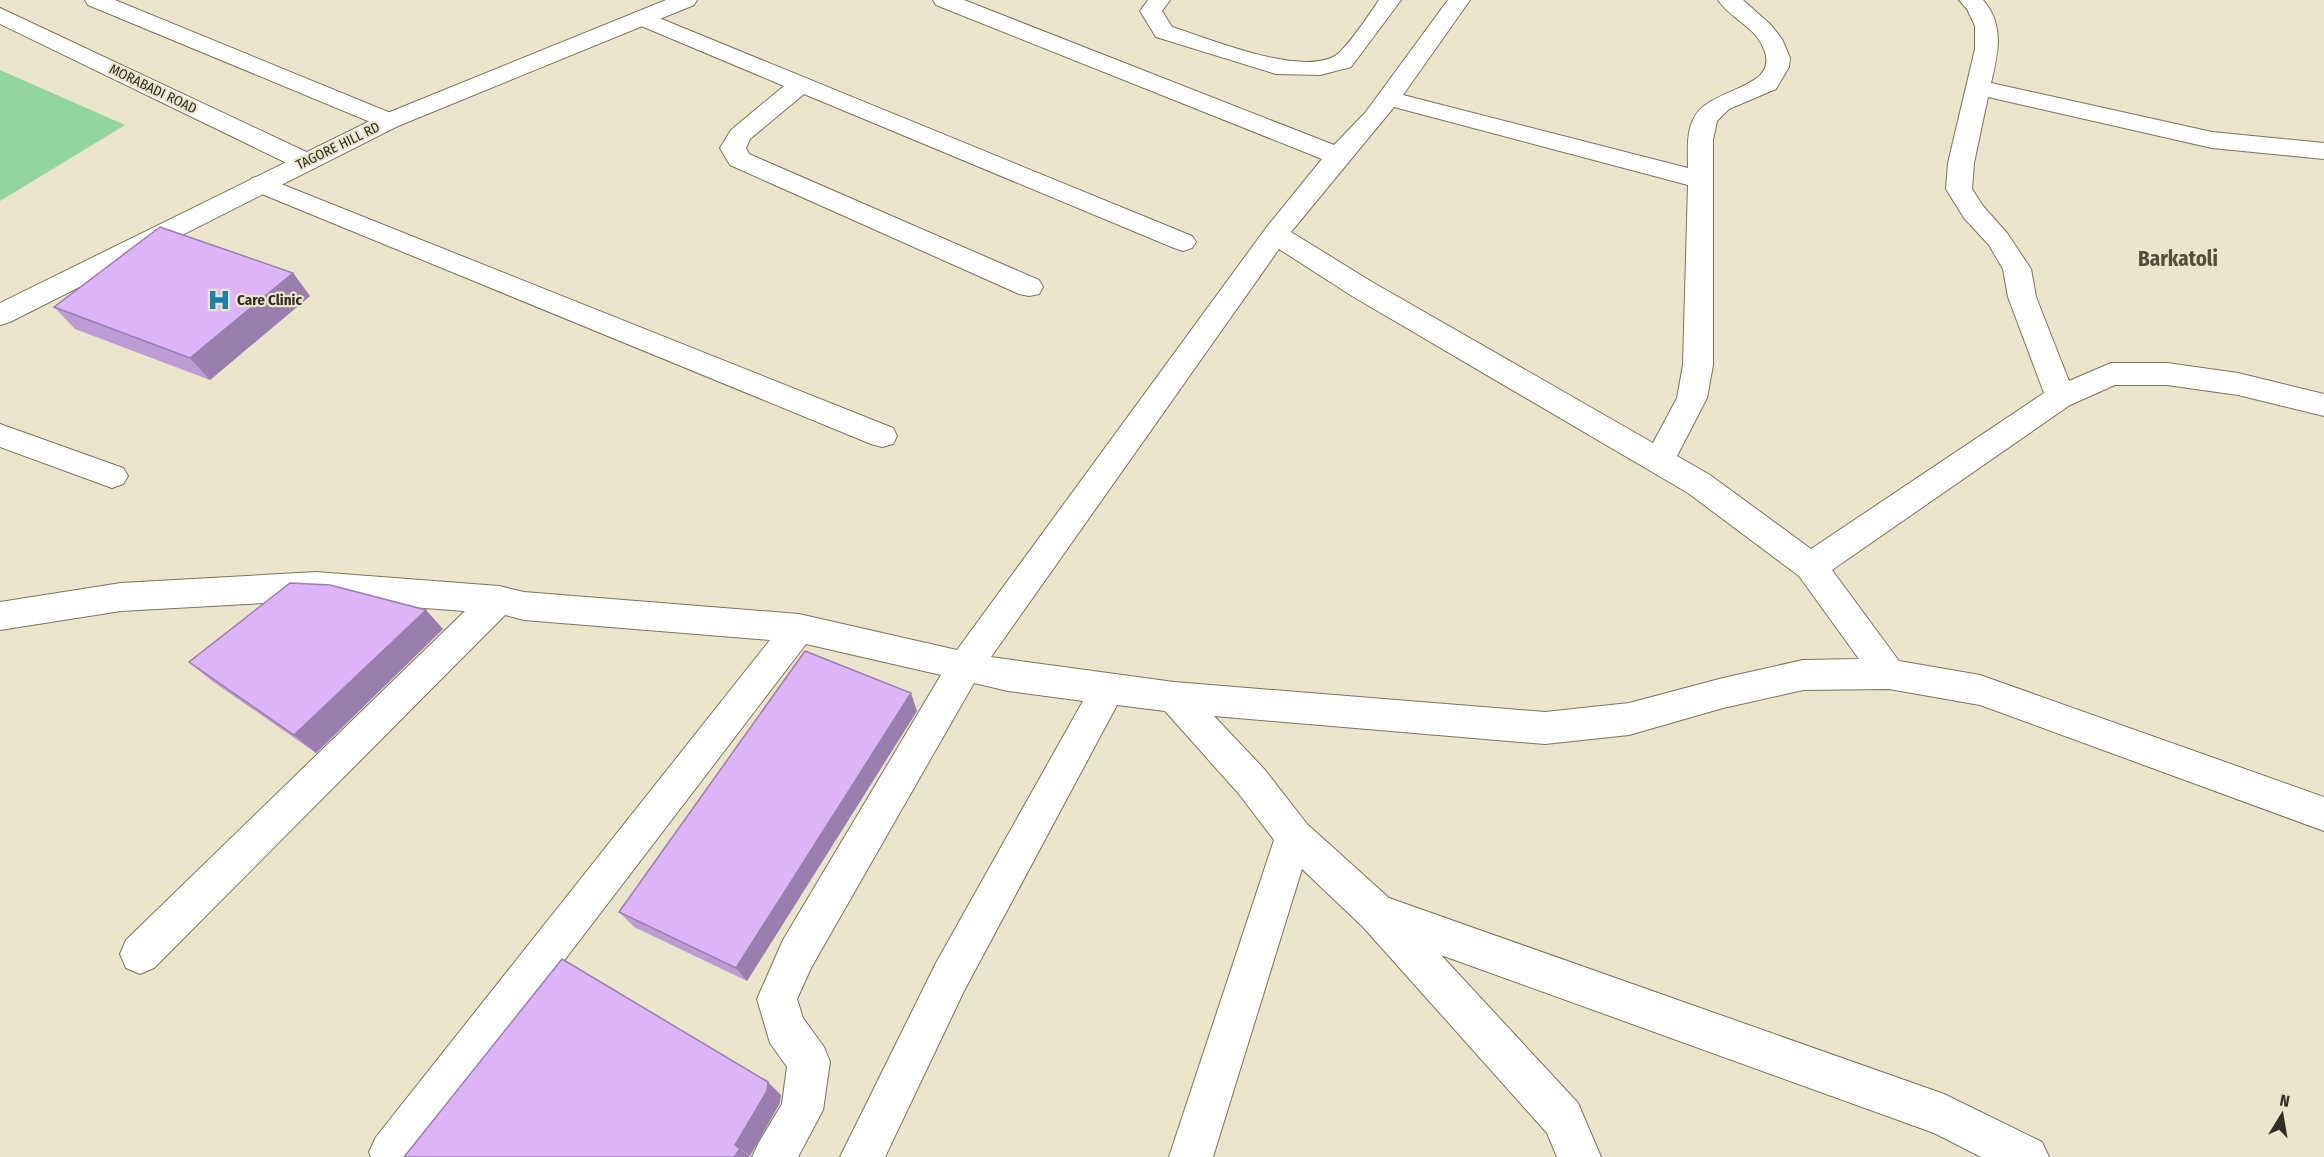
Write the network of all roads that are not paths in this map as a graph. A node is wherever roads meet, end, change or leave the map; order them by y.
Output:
1 (96, 0) edge
2 (686, 0) edge
3 (944, 0) edge
4 (1159, 0) edge
5 (1390, 0) edge
6 (1460, 0) edge
7 (1729, 0) edge
8 (1970, 0) edge
9 (0, 15) edge
10 (642, 18) junction
11 (801, 84) junction
12 (1978, 87) junction
13 (1388, 98) junction
14 (389, 121) junction
15 (2324, 151) edge
16 (1338, 156) junction
17 (306, 162) junction
18 (1701, 180) junction
19 (261, 184) junction
20 (1275, 234) junction
21 (1183, 242) dead end
22 (1029, 287) dead end
23 (0, 315) edge
24 (2060, 397) junction
25 (2324, 405) edge
26 (0, 435) edge
27 (882, 436) dead end
28 (1659, 461) junction
29 (112, 476) dead end
30 (1811, 567) junction
31 (499, 600) junction
32 (0, 616) edge
33 (799, 628) junction
34 (966, 665) junction
35 (1889, 674) junction
36 (1108, 688) junction
37 (1174, 697) junction
38 (2324, 814) edge
39 (1294, 836) junction
40 (1376, 913) junction
41 (140, 954) dead end
42 (391, 1152) dead end
43 (774, 1157) edge
44 (862, 1157) edge
45 (1191, 1157) edge
46 (1579, 1157) edge
47 (2027, 1157) edge

1 - 14 street
2 - 10 street, TAGORE HILL RD
3 - 16 street
4 - 5 street
6 - 13 street
7 - 18 street
8 - 12 street
9 - 17 street, MORABADI ROAD
10 - 11 street
10 - 14 street, TAGORE HILL RD
11 - 21 street
11 - 22 street
12 - 15 street
12 - 24 street
13 - 16 street
13 - 18 street
14 - 17 street, TAGORE HILL RD
16 - 20 street
17 - 19 street, TAGORE HILL RD
18 - 28 street
19 - 23 street, TAGORE HILL RD
19 - 27 street
20 - 28 street
20 - 34 street
24 - 25 street
24 - 30 street
26 - 29 street
28 - 30 street
30 - 35 street
31 - 32 street
31 - 33 street
31 - 41 street
33 - 34 street
33 - 42 street
34 - 36 street
34 - 43 street
35 - 37 street
35 - 38 street
36 - 37 street
36 - 44 street
37 - 39 street
39 - 40 street
39 - 45 street
40 - 46 street
40 - 47 street

